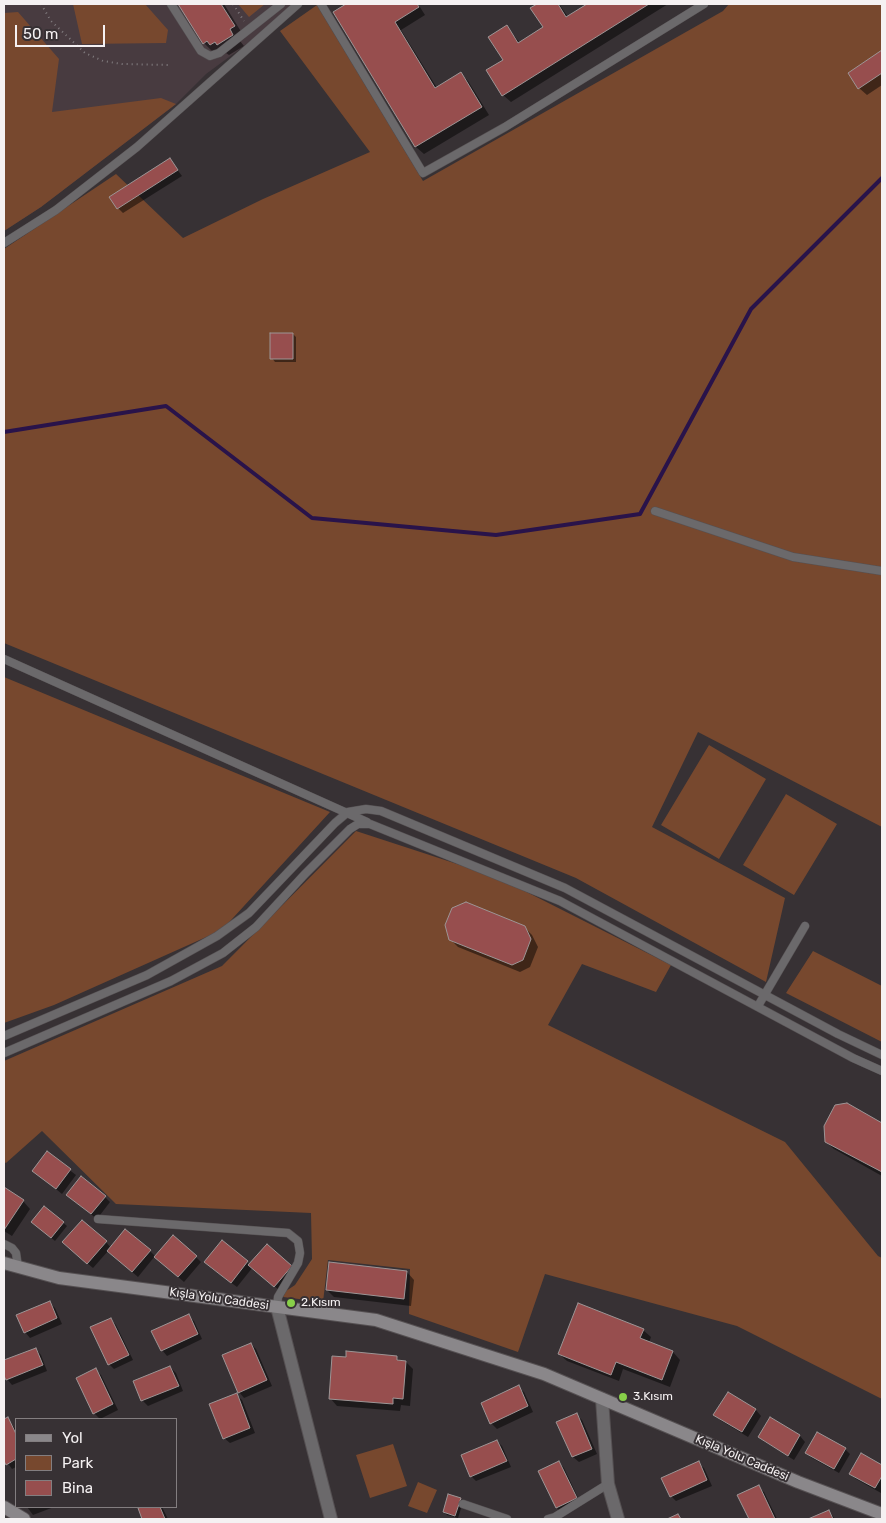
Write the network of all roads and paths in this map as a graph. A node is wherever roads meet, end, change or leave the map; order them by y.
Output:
1 (41, 4) edge
2 (171, 4) edge
3 (233, 4) edge
4 (281, 4) edge
5 (298, 4) edge
6 (321, 4) edge
7 (704, 4) edge
8 (250, 30) junction
9 (169, 66) dead end
10 (4, 243) edge
11 (655, 511) dead end
12 (882, 571) edge
13 (4, 659) edge
14 (347, 813) junction
15 (370, 824) junction
16 (805, 926) dead end
17 (765, 995) junction
18 (758, 1006) junction
19 (4, 1036) edge
20 (4, 1053) edge
21 (882, 1055) edge
22 (882, 1071) edge
23 (98, 1219) dead end
24 (4, 1244) edge
25 (4, 1263) edge
26 (18, 1267) junction
27 (277, 1307) junction
28 (602, 1399) junction
29 (608, 1484) junction
30 (463, 1504) dead end
31 (4, 1507) edge
32 (882, 1514) edge
33 (24, 1519) edge
34 (332, 1519) edge
35 (507, 1519) edge
36 (548, 1519) edge
37 (618, 1519) edge

1 - 9 path
2 - 8 lane
3 - 8 path
4 - 8 lane
5 - 10 lane
6 - 7 lane
11 - 12 lane
13 - 14 lane
14 - 15 lane
14 - 17 lane
14 - 19 lane
15 - 18 lane
15 - 20 lane
16 - 17 lane
17 - 18 lane
17 - 21 lane
18 - 22 lane
23 - 27 lane
24 - 26 lane
25 - 26 street, Kışla Yolu Caddesi
26 - 27 street, Kışla Yolu Caddesi
27 - 28 street, Kışla Yolu Caddesi
27 - 34 street
28 - 29 street
28 - 32 street, Kışla Yolu Caddesi
29 - 36 lane
29 - 37 street
30 - 35 lane
31 - 33 street

